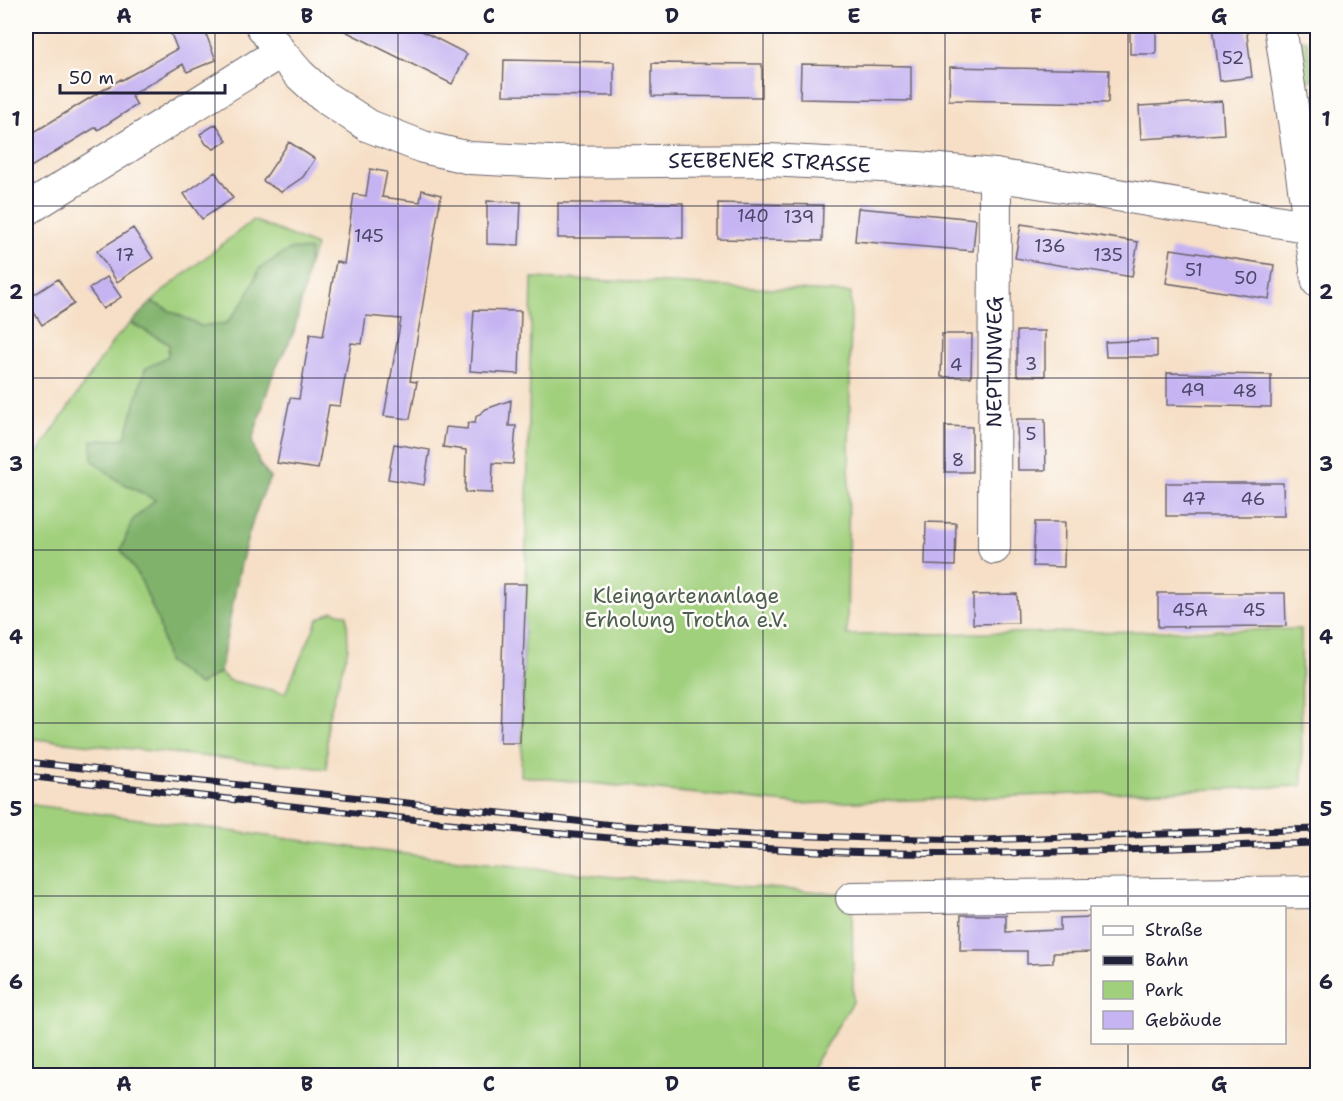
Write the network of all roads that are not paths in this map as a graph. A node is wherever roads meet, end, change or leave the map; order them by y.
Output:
1 (262, 26) edge
2 (1280, 26) edge
3 (280, 52) junction
4 (994, 175) junction
5 (26, 210) edge
6 (1314, 228) edge
7 (1317, 282) edge
8 (994, 548) dead end
9 (1317, 892) edge
10 (852, 898) dead end

1 - 3 street, SEEBENER STRASSE
2 - 6 street
3 - 4 street, SEEBENER STRASSE
3 - 5 street
4 - 6 street, SEEBENER STRASSE
4 - 8 street, NEPTUNWEG
6 - 7 street
9 - 10 street

